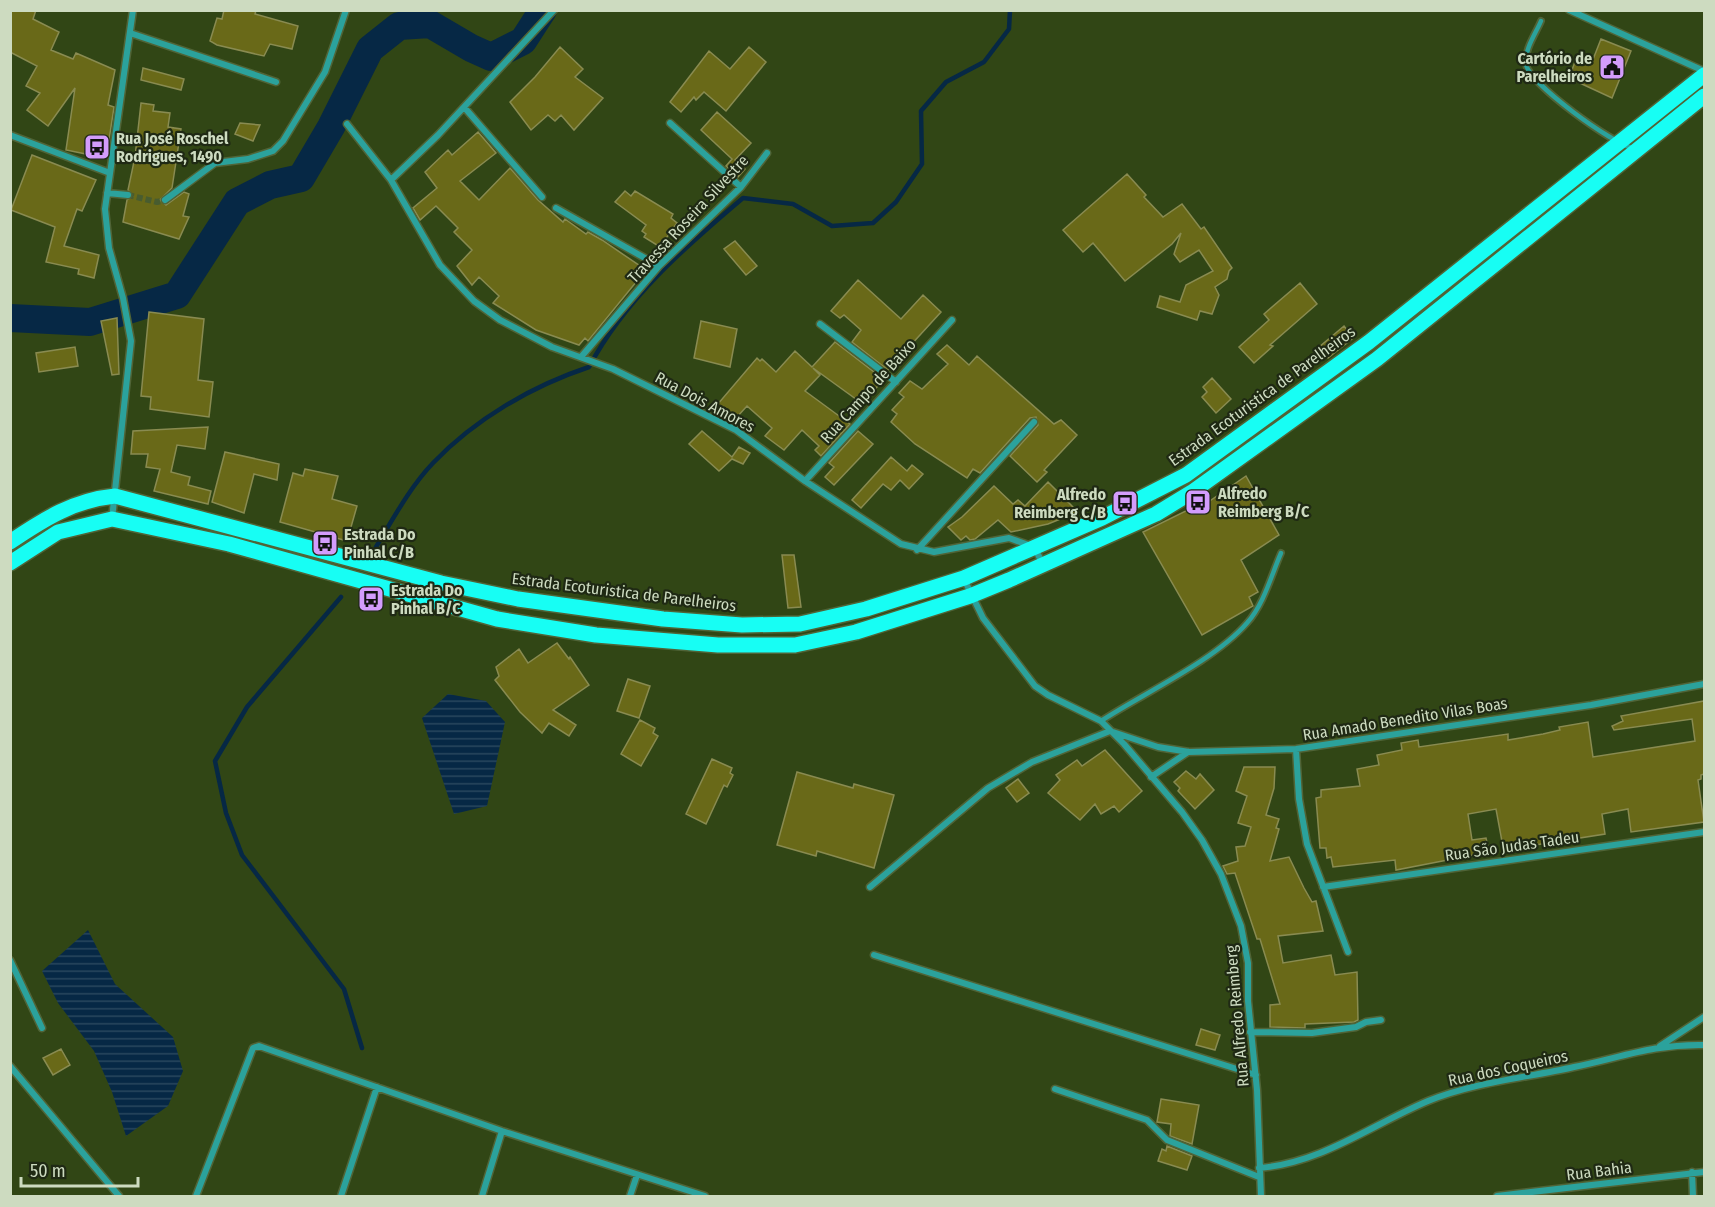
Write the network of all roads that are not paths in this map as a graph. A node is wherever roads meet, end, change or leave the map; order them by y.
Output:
1 (133, 10) edge
2 (346, 10) edge
3 (554, 10) edge
4 (1569, 10) edge
5 (1541, 21) dead end
6 (130, 33) junction
7 (1704, 73) edge
8 (276, 82) dead end
9 (1704, 96) edge
10 (464, 107) junction
11 (670, 123) dead end
12 (347, 124) dead end
13 (10, 135) edge
14 (1651, 140) junction
15 (1618, 142) junction
16 (767, 153) dead end
17 (110, 172) junction
18 (1607, 174) junction
19 (391, 180) junction
20 (741, 187) junction
21 (107, 193) junction
22 (128, 195) tunnel mouth
23 (542, 197) dead end
24 (165, 200) tunnel mouth
25 (556, 208) dead end
26 (659, 266) junction
27 (952, 320) dead end
28 (820, 324) dead end
29 (580, 357) junction
30 (896, 382) junction
31 (1034, 422) dead end
32 (805, 481) junction
33 (116, 496) junction
34 (112, 519) junction
35 (10, 542) edge
36 (1034, 548) junction
37 (917, 550) junction
38 (1281, 553) dead end
39 (10, 563) edge
40 (1044, 566) junction
41 (964, 578) junction
42 (970, 596) junction
43 (1704, 684) edge
44 (1101, 721) junction
45 (1110, 731) junction
46 (1296, 749) junction
47 (1189, 752) junction
48 (1151, 777) junction
49 (1704, 832) edge
50 (870, 887) dead end
51 (1323, 887) junction
52 (1348, 952) dead end
53 (874, 955) dead end
54 (10, 960) edge
55 (1704, 1017) edge
56 (1381, 1020) dead end
57 (42, 1028) dead end
58 (1250, 1032) junction
59 (1704, 1045) edge
60 (1660, 1046) junction
61 (10, 1066) edge
62 (1256, 1075) junction
63 (377, 1087) junction
64 (1055, 1089) dead end
65 (501, 1131) junction
66 (1259, 1168) junction
67 (1692, 1172) junction
68 (1704, 1172) edge
69 (637, 1174) junction
70 (1259, 1177) junction
71 (1262, 1196) edge
72 (119, 1197) edge
73 (196, 1197) edge
74 (341, 1197) edge
75 (482, 1197) edge
76 (630, 1197) edge
77 (705, 1197) edge
78 (1497, 1197) edge
79 (1693, 1197) edge

1 - 6 street
2 - 24 street
3 - 10 street
4 - 7 street
5 - 15 lane
6 - 8 street
6 - 17 street
7 - 15 main road, Estrada Ecoturistica de Parelheiros
9 - 14 main road
10 - 19 street
10 - 23 street
11 - 20 street
12 - 19 street, Rua Dois Amores
13 - 17 street
14 - 15 lane
14 - 18 main road
15 - 18 lane
15 - 36 main road, Estrada Ecoturistica de Parelheiros
16 - 20 street, Travessa Roseira Silvestre
17 - 21 street
18 - 40 main road
19 - 29 street, Rua Dois Amores
20 - 26 street, Travessa Roseira Silvestre
21 - 22 street
21 - 33 street
25 - 26 street
26 - 29 street, Travessa Roseira Silvestre
27 - 30 street, Rua Campo de Baixo
28 - 30 street
29 - 32 street, Rua Dois Amores
30 - 32 street, Rua Campo de Baixo
31 - 37 street
32 - 37 street, Rua Dois Amores
33 - 34 street
33 - 35 main road, Estrada Ecoturistica de Parelheiros
33 - 41 main road, Estrada Ecoturistica de Parelheiros
34 - 39 main road
34 - 42 main road
36 - 37 street, Rua Dois Amores
36 - 40 street
36 - 41 main road, Estrada Ecoturistica de Parelheiros
38 - 44 lane
40 - 42 main road
41 - 42 street
42 - 44 street
43 - 46 street, Rua Amado Benedito Vilas Boas
44 - 45 street, Rua Alfredo Reimberg
45 - 47 street, Rua Amado Benedito Vilas Boas
45 - 48 street, Rua Alfredo Reimberg
45 - 50 street
46 - 47 street, Rua Amado Benedito Vilas Boas
46 - 51 street
47 - 48 street
48 - 58 street, Rua Alfredo Reimberg
49 - 51 street, Rua São Judas Tadeu
51 - 52 street
53 - 62 street
54 - 57 street
55 - 60 street
56 - 58 street
58 - 62 street, Rua Alfredo Reimberg
59 - 60 street, Rua dos Coqueiros
60 - 66 street, Rua dos Coqueiros
61 - 72 street
62 - 66 street, Rua Alfredo Reimberg
63 - 65 street
63 - 73 street
63 - 74 street
64 - 70 street
65 - 69 street
65 - 75 street
66 - 70 street, Rua Alfredo Reimberg
67 - 68 street, Rua Bahia
67 - 78 street, Rua Bahia
67 - 79 street
69 - 76 street
69 - 77 street
70 - 71 street, Rua Alfredo Reimberg

